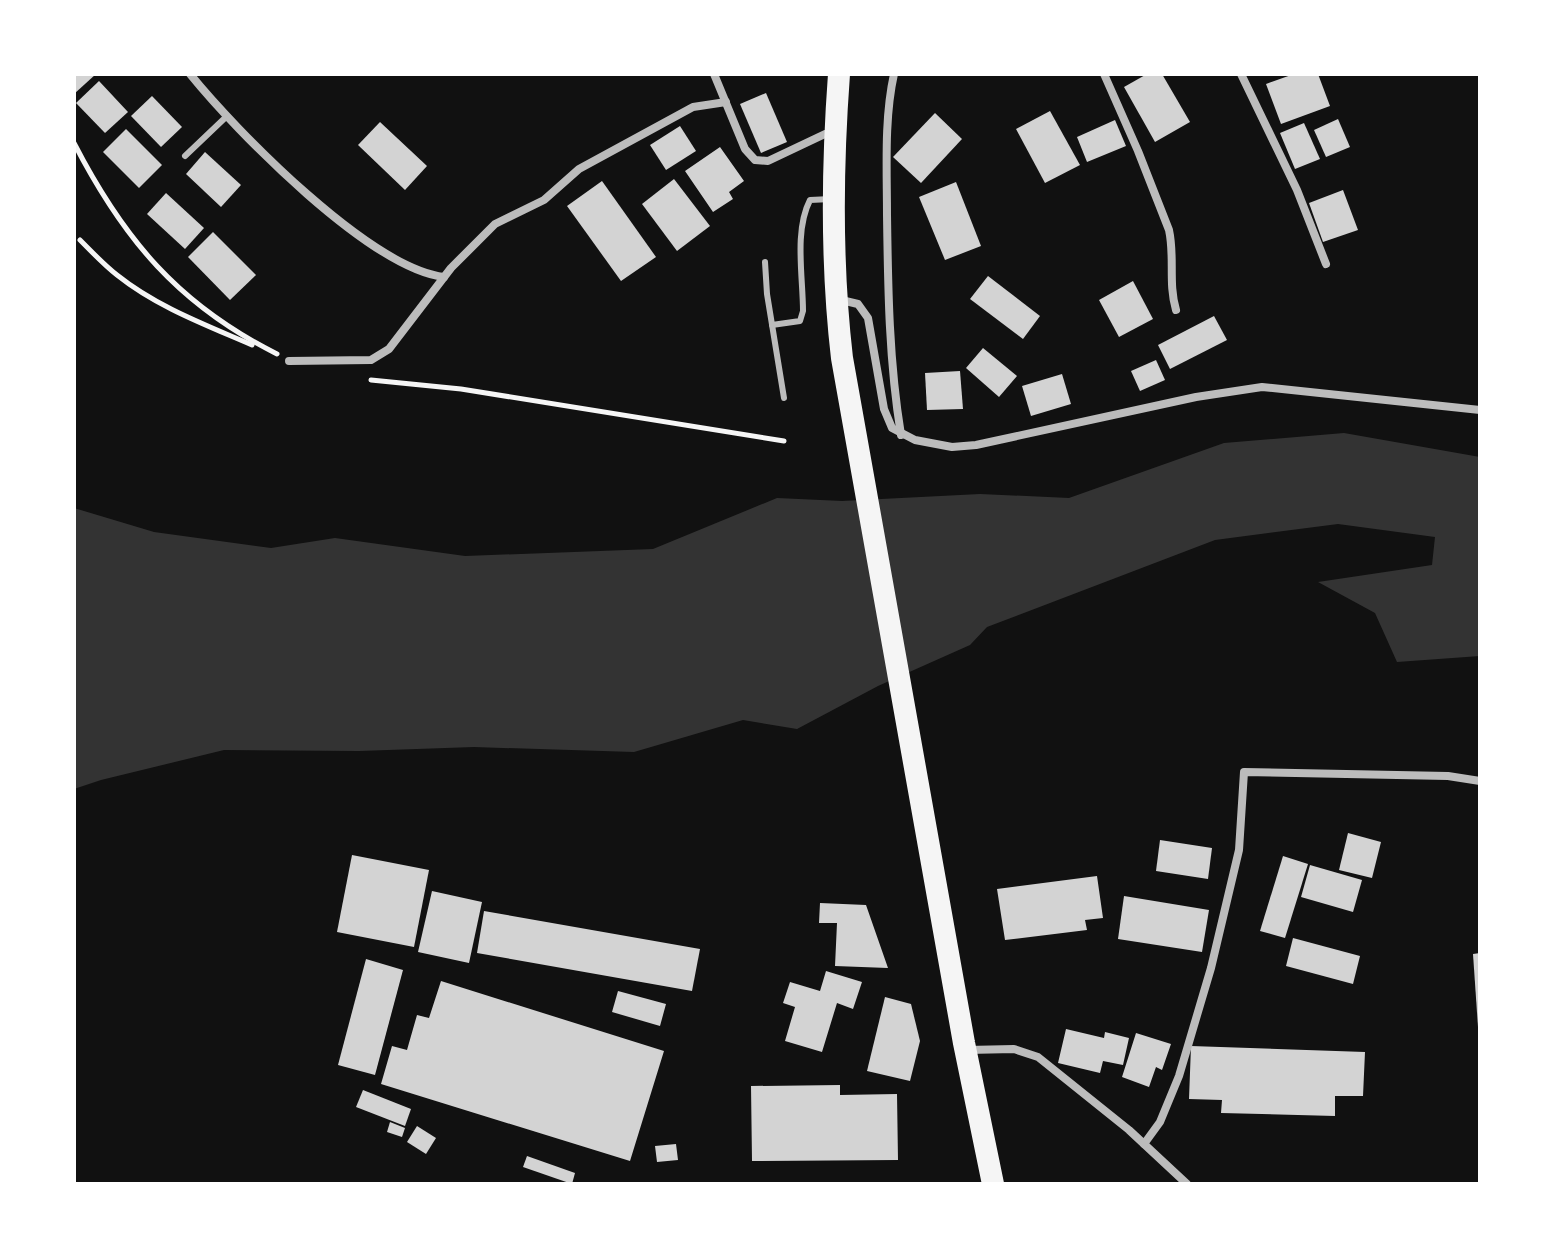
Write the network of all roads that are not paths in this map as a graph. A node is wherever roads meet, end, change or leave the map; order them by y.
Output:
1 (190, 74) edge
2 (714, 74) edge
3 (839, 74) edge
4 (894, 74) edge
5 (1104, 74) edge
6 (1241, 74) edge
7 (726, 102) junction
8 (227, 116) junction
9 (835, 133) junction
10 (185, 156) dead end
11 (833, 199) junction
12 (765, 262) dead end
13 (1326, 264) dead end
14 (444, 277) junction
15 (837, 299) junction
16 (1176, 310) dead end
17 (772, 325) junction
18 (289, 361) road end
19 (784, 398) dead end
20 (1480, 410) edge
21 (901, 435) junction
22 (1480, 781) edge
23 (966, 1050) junction
24 (1144, 1144) junction
25 (993, 1184) edge
26 (1187, 1184) edge

1 - 8 street
2 - 7 street
3 - 9 highway
4 - 21 street
5 - 16 street
6 - 13 street
7 - 9 street
7 - 14 street
8 - 10 lane
8 - 14 street
9 - 11 highway
11 - 15 highway
11 - 17 lane
12 - 17 lane
14 - 18 street
15 - 21 street
15 - 23 highway
17 - 19 lane
20 - 21 street
22 - 24 street
23 - 24 street
23 - 25 highway
24 - 26 street

